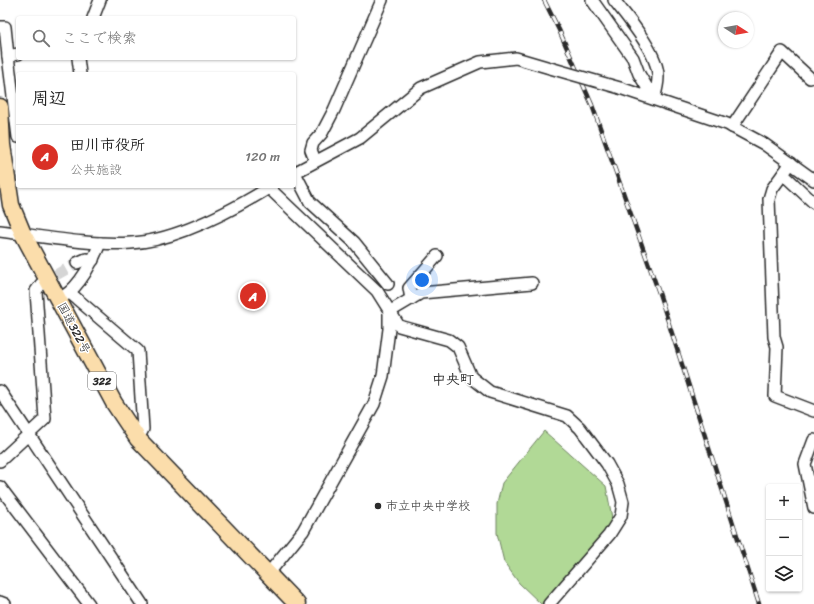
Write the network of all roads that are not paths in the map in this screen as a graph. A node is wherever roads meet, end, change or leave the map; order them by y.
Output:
1 (100, 0) edge
2 (382, 0) edge
3 (592, 0) edge
4 (614, 0) edge
5 (94, 16) edge
6 (0, 27) edge
7 (13, 55) edge
8 (78, 60) edge
9 (80, 72) edge
10 (810, 78) dead end
11 (654, 99) junction
12 (16, 104) edge
13 (0, 107) edge
14 (732, 127) junction
15 (315, 160) junction
16 (791, 163) junction
17 (296, 172) edge
18 (783, 174) junction
19 (296, 175) edge
20 (814, 180) edge
21 (268, 188) edge
22 (271, 188) edge
23 (814, 202) edge
24 (0, 231) edge
25 (23, 234) junction
26 (100, 243) junction
27 (437, 256) dead end
28 (92, 260) junction
29 (76, 264) tunnel mouth
30 (532, 283) dead end
31 (41, 284) dead end
32 (388, 284) dead end
33 (64, 296) junction
34 (411, 299) junction
35 (389, 312) junction
36 (0, 391) edge
37 (814, 411) edge
38 (29, 434) junction
39 (138, 439) junction
40 (814, 440) edge
41 (0, 461) edge
42 (0, 487) edge
43 (814, 508) edge
44 (268, 574) junction
45 (0, 602) edge
46 (5, 604) edge
47 (89, 604) edge
48 (142, 604) edge
49 (297, 604) edge
50 (549, 604) edge

1 - 5 street
2 - 15 street
3 - 11 street
4 - 11 street
6 - 7 street
7 - 12 street
8 - 9 street
10 - 14 street
11 - 14 street
11 - 15 street, bridge
13 - 25 highway, 国道322号 / 322
14 - 16 street
15 - 17 street
16 - 18 street
16 - 20 street
18 - 23 street
18 - 37 street
19 - 32 street
21 - 26 street
22 - 35 street
24 - 25 street
25 - 26 street
25 - 33 highway, 国道322号 / 322
26 - 28 street
27 - 34 street
28 - 29 street
28 - 33 street
30 - 34 street
31 - 38 street
33 - 39 highway, 国道322号 / 322
33 - 39 street
34 - 35 street
35 - 44 street
35 - 50 street
36 - 38 street
38 - 41 street
38 - 48 street
39 - 44 highway, 国道322号 / 322
40 - 43 street
42 - 47 street
44 - 49 highway, 国道322号 / 322
45 - 46 street

